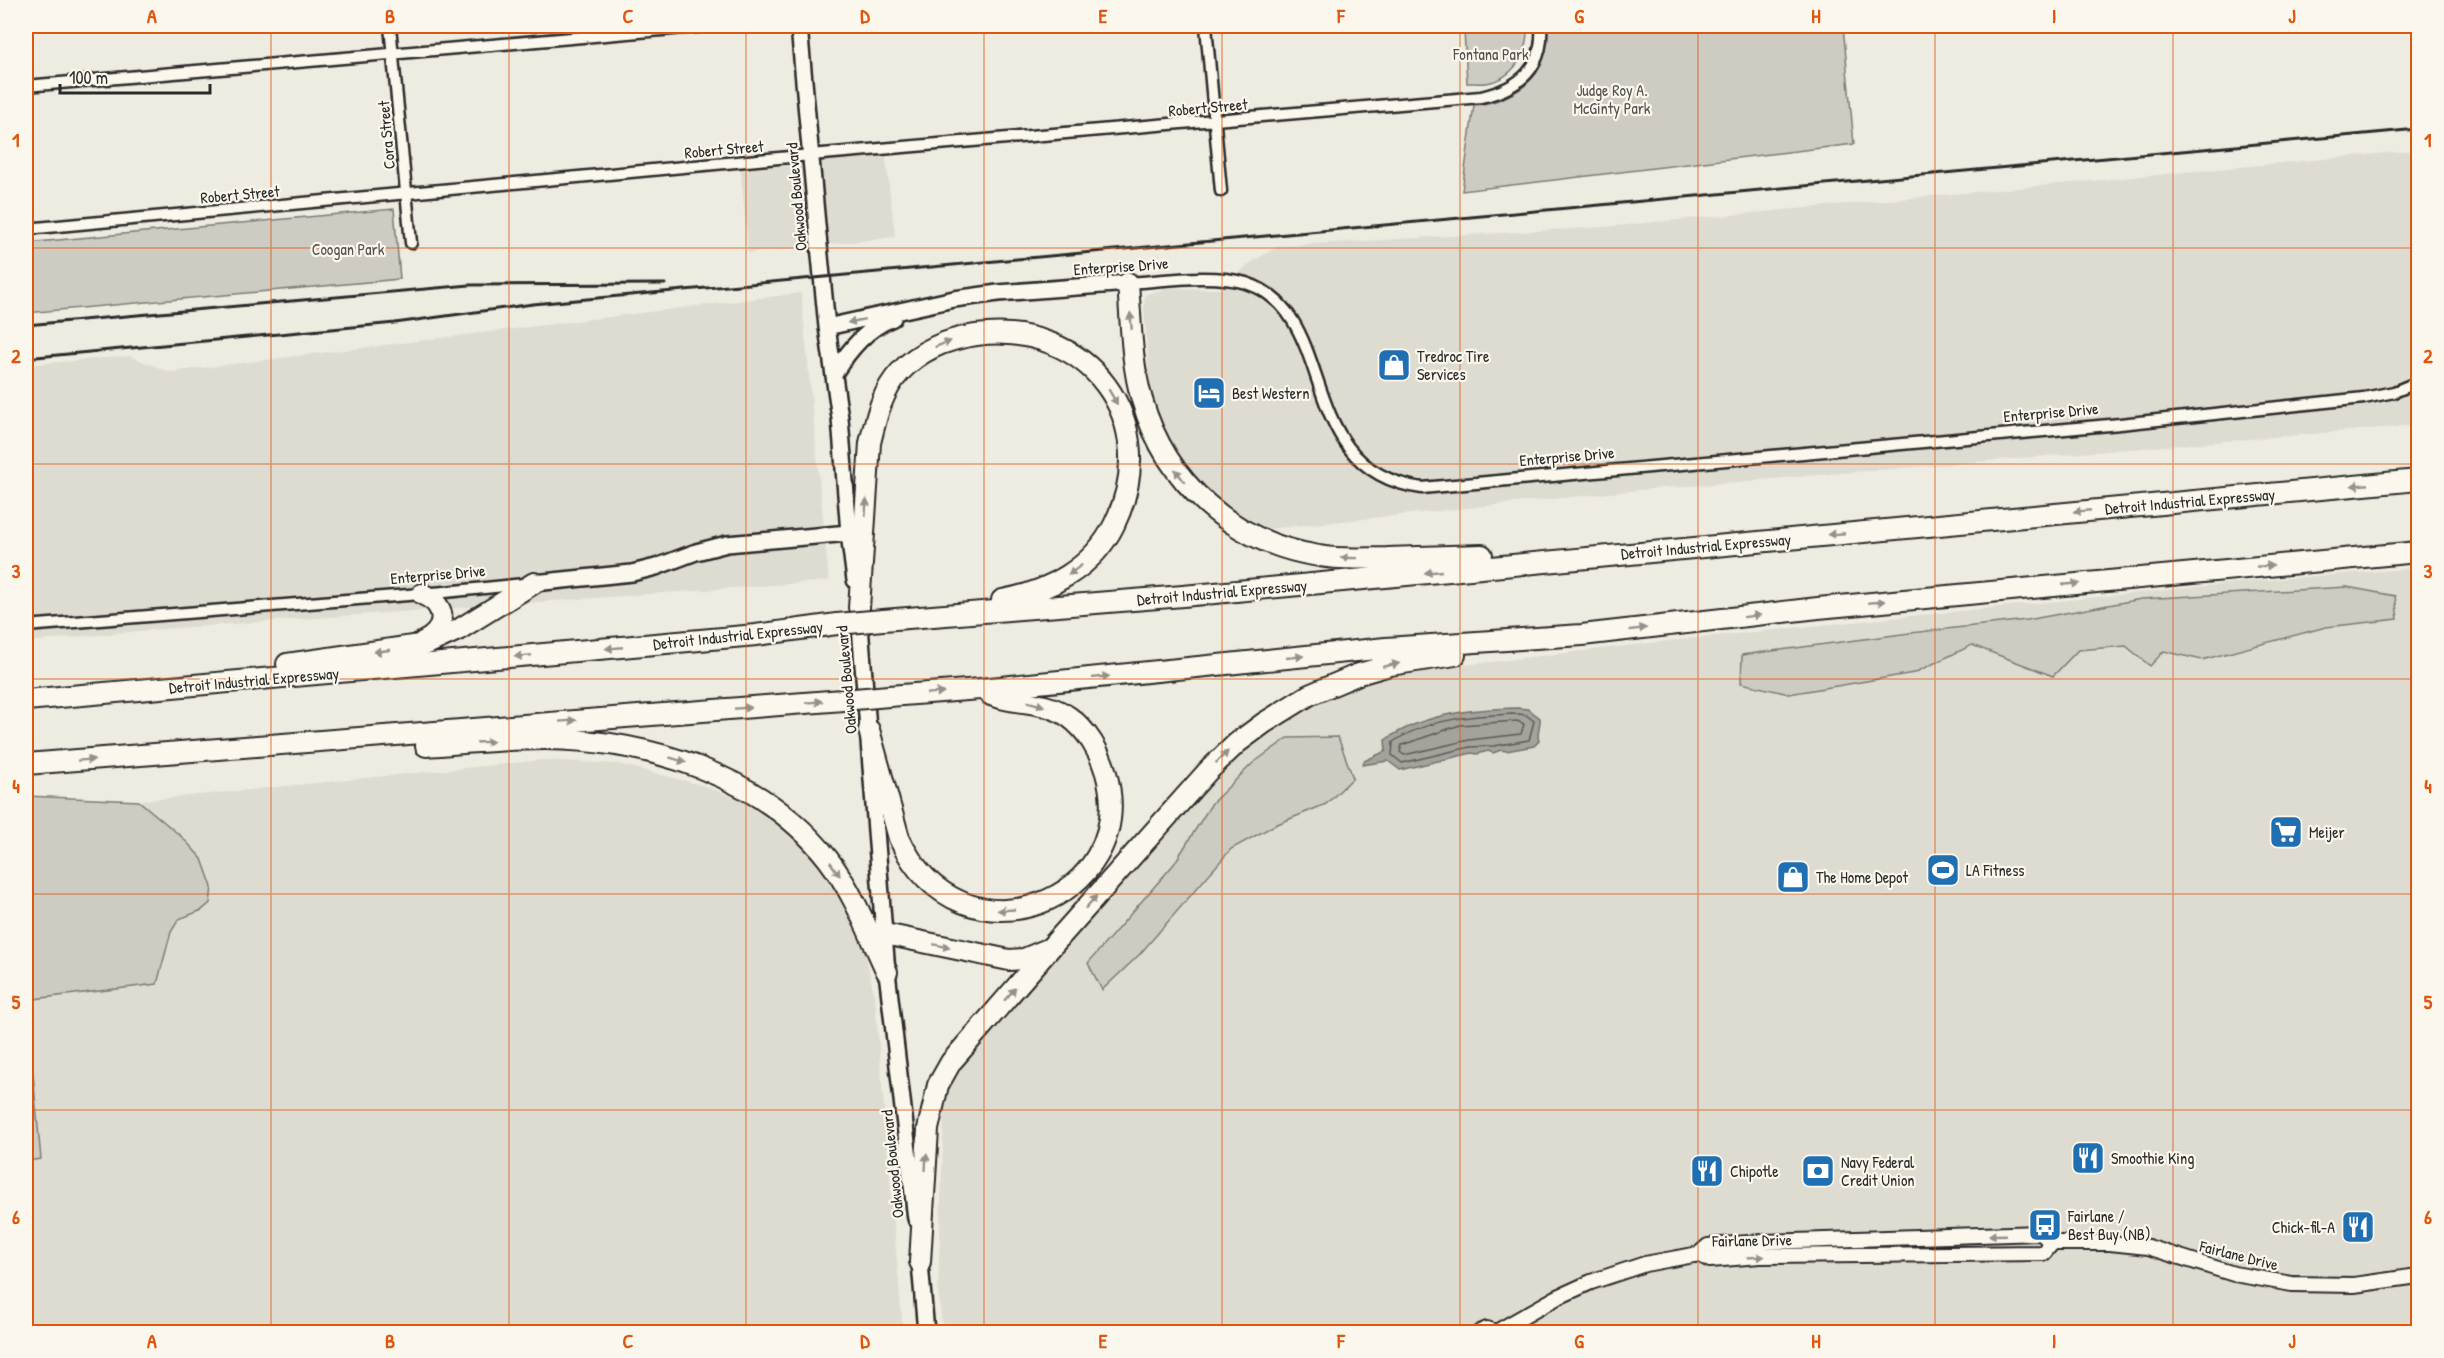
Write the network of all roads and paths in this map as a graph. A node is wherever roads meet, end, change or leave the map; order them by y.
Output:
1 (390, 26) edge
2 (707, 26) edge
3 (799, 26) edge
4 (1206, 26) edge
5 (1541, 26) edge
6 (393, 53) junction
7 (26, 86) edge
8 (1214, 121) junction
9 (811, 156) junction
10 (1221, 192) dead end
11 (407, 194) junction
12 (26, 229) edge
13 (411, 243) dead end
14 (1128, 283) junction
15 (927, 306) junction
16 (827, 327) junction
17 (835, 372) junction
18 (2418, 382) edge
19 (2418, 480) edge
20 (849, 533) junction
21 (1638, 552) junction
22 (2418, 552) edge
23 (534, 583) junction
24 (422, 594) junction
25 (859, 608) junction
26 (927, 617) junction
27 (26, 626) edge
28 (1582, 635) junction
29 (414, 647) junction
30 (980, 689) junction
31 (26, 699) edge
32 (868, 730) junction
33 (301, 744) junction
34 (26, 764) edge
35 (885, 934) junction
36 (1052, 946) junction
37 (886, 972) junction
38 (2052, 1243) junction
39 (1700, 1254) junction
40 (920, 1262) junction
41 (2418, 1276) edge
42 (926, 1332) edge
43 (1480, 1332) edge
44 (1496, 1332) edge

1 - 6 street, Cora Street
2 - 6 street
3 - 9 main road, Oakwood Boulevard
4 - 8 street
5 - 8 street, Robert Street
6 - 7 street
6 - 11 street, Cora Street
8 - 9 street, Robert Street
8 - 10 street
9 - 11 street, Robert Street
9 - 16 main road, Oakwood Boulevard
11 - 12 street, Robert Street
11 - 13 street, Cora Street
14 - 15 main road, Enterprise Drive
14 - 18 street, Enterprise Drive
21 -> 14 highway
15 -> 16 main road, Enterprise Drive
15 - 17 main road
16 - 17 main road, Oakwood Boulevard
17 - 20 main road, Oakwood Boulevard
19 -> 21 highway, Detroit Industrial Expressway
20 - 23 main road, Enterprise Drive
20 - 25 main road, Oakwood Boulevard
21 -> 26 highway, Detroit Industrial Expressway
28 -> 22 highway
23 - 24 street, Enterprise Drive
23 - 29 highway
24 - 27 street, Enterprise Drive
24 - 29 highway
25 -> 26 highway
25 - 32 main road, Oakwood Boulevard
26 -> 31 highway, Detroit Industrial Expressway, bridge
30 -> 28 highway
36 -> 28 highway
29 -> 31 highway
30 -> 32 highway
33 -> 30 highway, bridge
32 - 35 main road, Oakwood Boulevard
34 -> 33 highway
33 -> 37 highway
35 -> 36 highway
35 - 37 main road, Oakwood Boulevard
40 -> 36 highway
37 - 40 main road, Oakwood Boulevard
39 -> 38 street, Fairlane Drive
38 -> 39 street, Fairlane Drive
38 - 41 street, Fairlane Drive
39 - 44 street, Fairlane Drive
40 - 42 main road, Oakwood Boulevard
43 - 44 street, Fairlane Drive

